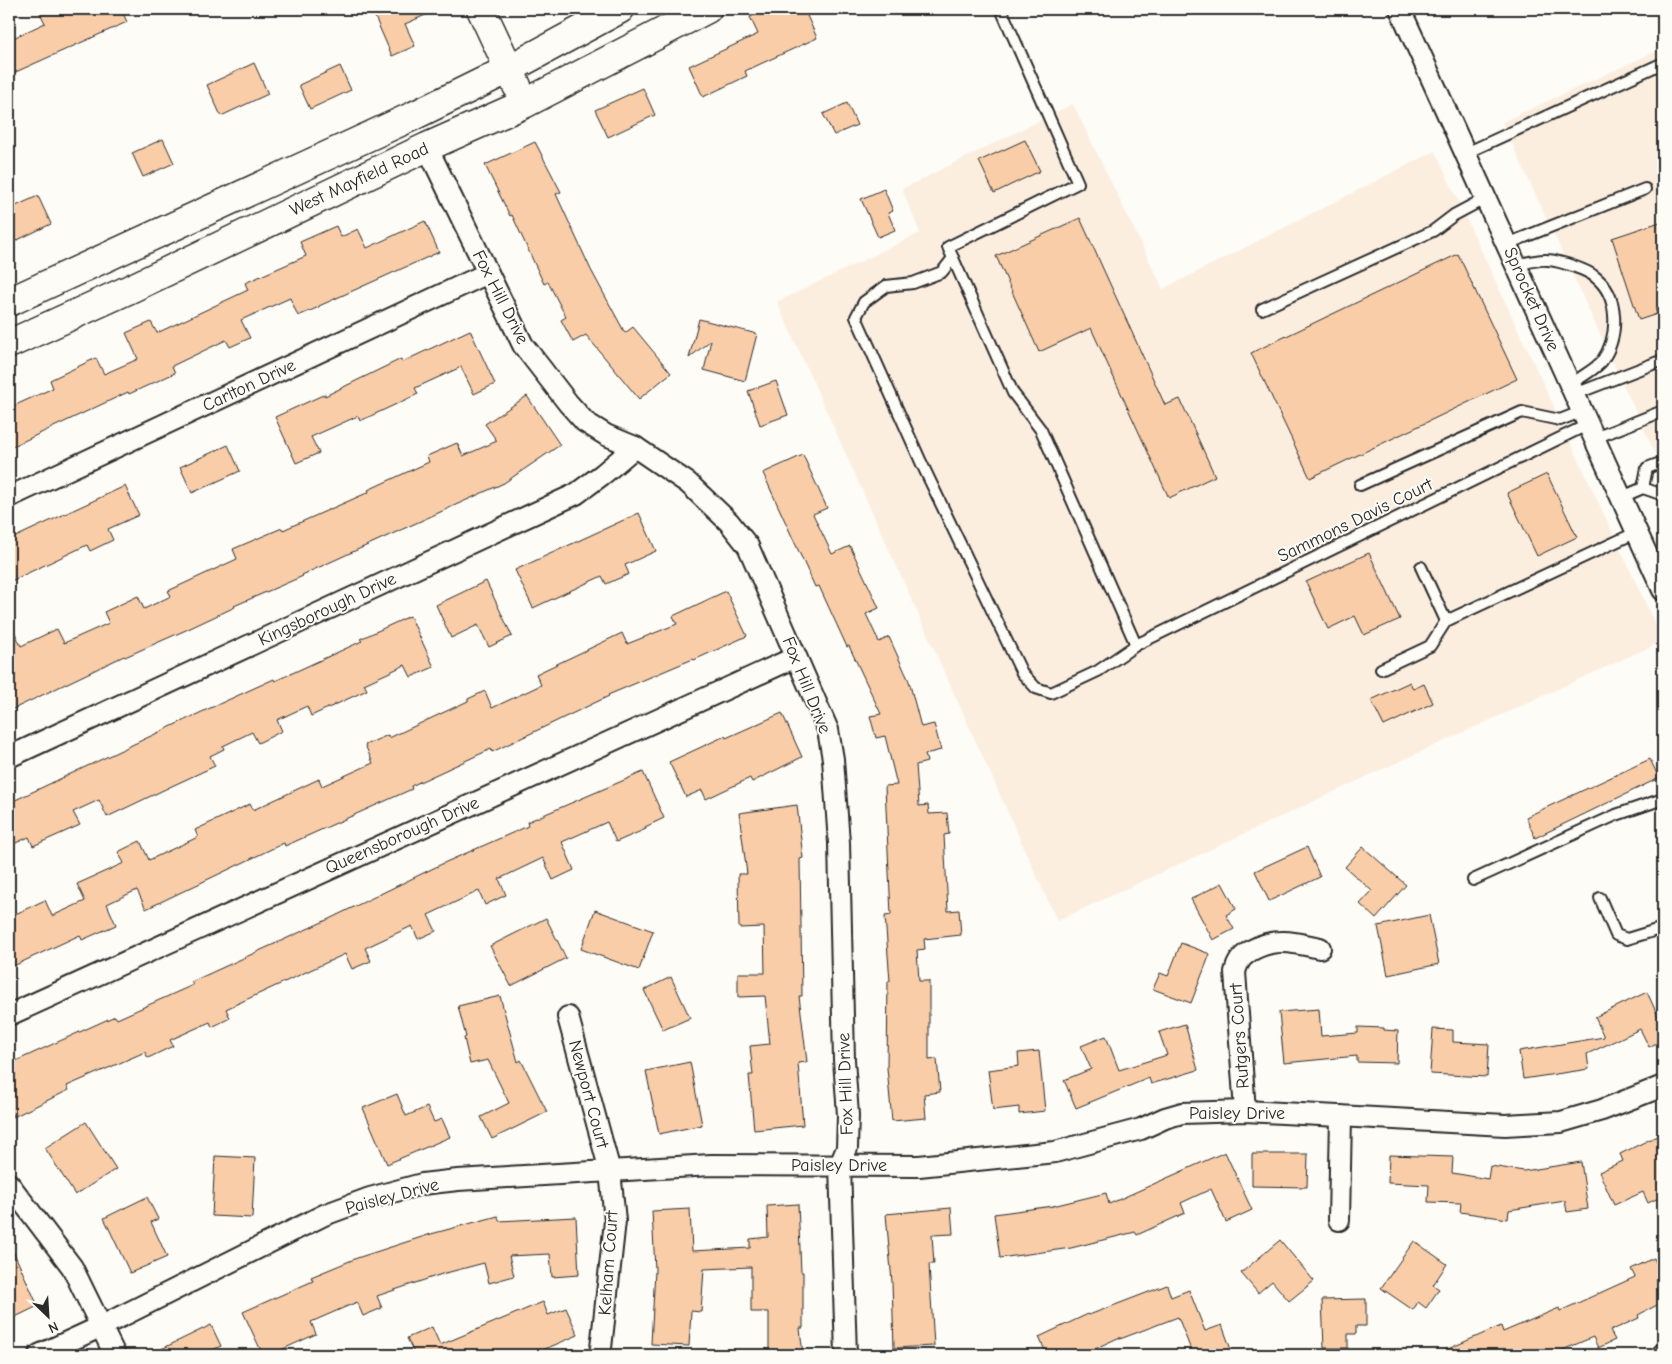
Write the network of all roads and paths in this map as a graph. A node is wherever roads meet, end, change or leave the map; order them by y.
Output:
1 (481, 9) edge
2 (620, 9) edge
3 (707, 9) edge
4 (1001, 9) edge
5 (1400, 9) edge
6 (1663, 63) edge
7 (509, 69) junction
8 (524, 104) junction
9 (427, 147) junction
10 (1466, 152) junction
11 (1645, 188) dead end
12 (1486, 198) junction
13 (1507, 244) junction
14 (953, 258) junction
15 (1516, 265) junction
16 (488, 273) junction
17 (9, 302) edge
18 (1262, 309) dead end
19 (9, 344) edge
20 (1663, 360) edge
21 (1582, 410) junction
22 (1663, 411) edge
23 (635, 447) junction
24 (1663, 462) edge
25 (1360, 485) dead end
26 (1643, 488) junction
27 (1663, 495) edge
28 (9, 497) edge
29 (1622, 497) junction
30 (1638, 532) junction
31 (1421, 567) dead end
32 (1663, 588) edge
33 (1446, 621) junction
34 (1136, 645) junction
35 (796, 657) junction
36 (1381, 669) dead end
37 (9, 756) edge
38 (1663, 799) edge
39 (1473, 880) dead end
40 (1600, 898) dead end
41 (1663, 928) edge
42 (1320, 948) dead end
43 (9, 1014) edge
44 (568, 1017) dead end
45 (1663, 1086) edge
46 (1245, 1111) junction
47 (1341, 1116) junction
48 (840, 1165) junction
49 (610, 1171) junction
50 (9, 1184) edge
51 (1339, 1220) dead end
52 (102, 1326) junction
53 (39, 1355) edge
54 (115, 1355) edge
55 (599, 1355) edge
56 (846, 1355) edge

1 - 7 main road
2 - 7 main road, West Mayfield Road
3 - 8 main road, West Mayfield Road
4 - 14 lane
5 - 10 street, Sprocket Drive
6 - 10 lane
7 - 8 main road
7 - 17 main road, West Mayfield Road
8 - 9 main road, West Mayfield Road
9 - 16 street, Fox Hill Drive
9 - 19 main road, West Mayfield Road
10 - 12 street, Sprocket Drive
11 - 13 lane
12 - 13 street, Sprocket Drive
12 - 18 lane
13 - 15 street, Sprocket Drive
14 - 34 lane
14 - 34 lane, Sammons Davis Court
15 - 21 street, Sprocket Drive
15 - 21 lane
16 - 23 street, Fox Hill Drive
16 - 28 street, Carlton Drive
20 - 21 lane
21 - 22 lane
21 - 25 lane
21 - 29 street, Sprocket Drive
21 - 34 lane, Sammons Davis Court
23 - 35 street, Fox Hill Drive
23 - 37 street, Kingsborough Drive
24 - 26 lane
26 - 27 lane
26 - 29 lane
29 - 30 street, Sprocket Drive
30 - 32 street, Sprocket Drive
30 - 33 lane
31 - 33 lane
33 - 36 lane
35 - 43 street, Queensborough Drive
35 - 48 street, Fox Hill Drive
38 - 39 lane
40 - 41 lane
42 - 46 street, Rutgers Court
44 - 49 street, Newport Court
45 - 47 street, Paisley Drive
46 - 47 street, Paisley Drive
46 - 48 street, Paisley Drive
47 - 51 street
48 - 49 street, Paisley Drive
48 - 56 street, Fox Hill Drive
49 - 52 street, Paisley Drive
49 - 55 street, Kelham Court
50 - 52 street
52 - 53 street, Paisley Drive
52 - 54 street

